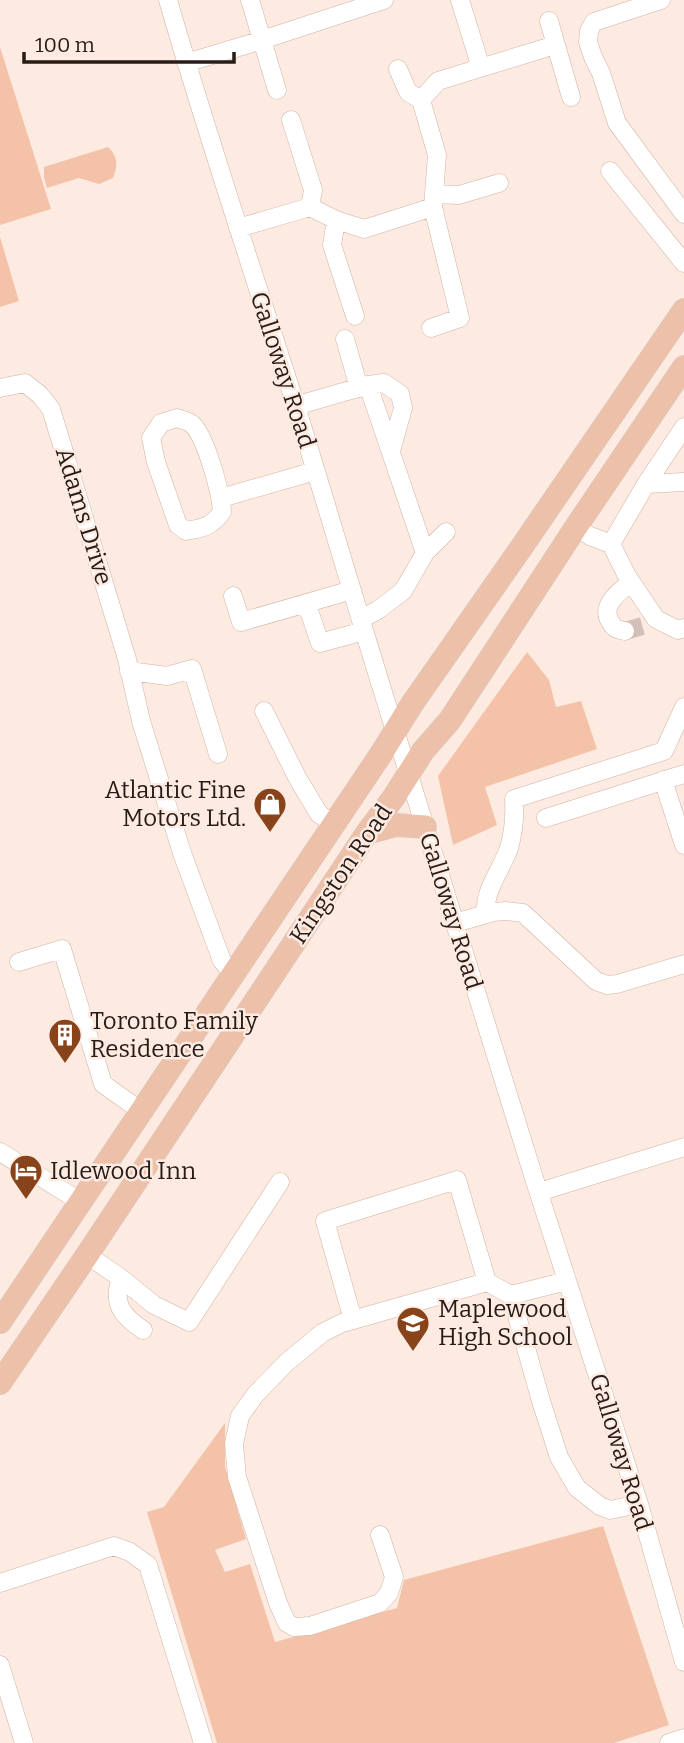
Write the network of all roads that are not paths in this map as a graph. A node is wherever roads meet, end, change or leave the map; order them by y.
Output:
1 (168, 0) edge
2 (250, 0) edge
3 (384, 0) edge
4 (460, 0) edge
5 (661, 0) edge
6 (549, 21) dead end
7 (262, 40) junction
8 (555, 45) junction
9 (186, 63) junction
10 (481, 68) junction
11 (398, 69) dead end
12 (277, 90) dead end
13 (571, 97) dead end
14 (421, 100) junction
15 (291, 120) dead end
16 (610, 171) dead end
17 (499, 183) dead end
18 (434, 201) junction
19 (681, 202) edge
20 (310, 207) junction
21 (336, 220) junction
22 (238, 228) junction
23 (684, 263) edge
24 (684, 310) edge
25 (355, 316) dead end
26 (431, 328) dead end
27 (345, 339) dead end
28 (684, 367) edge
29 (363, 387) junction
30 (0, 388) edge
31 (295, 406) junction
32 (684, 426) edge
33 (391, 452) junction
34 (315, 471) junction
35 (684, 482) edge
36 (646, 484) junction
37 (221, 498) junction
38 (576, 527) junction
39 (446, 532) dead end
40 (611, 544) junction
41 (425, 553) junction
42 (631, 582) junction
43 (352, 590) junction
44 (233, 596) dead end
45 (308, 608) dead end
46 (363, 625) junction
47 (684, 628) edge
48 (625, 631) dead end
49 (128, 665) junction
50 (684, 708) edge
51 (264, 711) dead end
52 (396, 733) junction
53 (218, 754) dead end
54 (408, 772) junction
55 (684, 774) edge
56 (663, 780) junction
57 (546, 818) dead end
58 (334, 824) junction
59 (425, 827) junction
60 (367, 833) junction
61 (684, 845) edge
62 (487, 914) junction
63 (455, 923) junction
64 (19, 962) dead end
65 (684, 964) edge
66 (234, 975) junction
67 (142, 1111) junction
68 (684, 1147) edge
69 (0, 1152) edge
70 (280, 1182) dead end
71 (539, 1192) junction
72 (81, 1202) junction
73 (87, 1255) junction
74 (121, 1278) junction
75 (567, 1281) junction
76 (487, 1282) junction
77 (511, 1295) junction
78 (353, 1320) junction
79 (0, 1322) edge
80 (143, 1330) dead end
81 (0, 1383) edge
82 (639, 1504) junction
83 (380, 1535) dead end
84 (0, 1583) edge
85 (684, 1662) edge
86 (0, 1665) edge
87 (684, 1738) edge
88 (24, 1743) edge
89 (203, 1743) edge
90 (669, 1743) edge

1 - 9 street, Galloway Road
2 - 7 street
3 - 7 street
4 - 10 street
5 - 19 street
6 - 8 street
7 - 9 street
7 - 12 street
8 - 10 street
8 - 13 street
9 - 22 street, Galloway Road
10 - 14 street
11 - 14 street
14 - 18 street
15 - 20 street
16 - 23 street
17 - 18 street
18 - 21 street
18 - 26 street
20 - 21 street
20 - 22 street
21 - 25 street
22 - 31 street, Galloway Road
24 - 52 main road, Kingston Road
27 - 29 street
28 - 38 main road, Kingston Road
29 - 31 street
29 - 33 street
29 - 33 street
30 - 49 street, Adams Drive
31 - 34 street, Galloway Road
32 - 36 street
33 - 41 street
34 - 37 street
34 - 43 street, Galloway Road
35 - 36 street
36 - 40 street
37 - 37 street
38 - 40 street
38 - 54 main road, Kingston Road
39 - 41 street
40 - 42 street
41 - 46 street
42 - 47 street
42 - 48 street
43 - 44 street
43 - 46 street, Galloway Road
45 - 46 street
46 - 52 street, Galloway Road
49 - 53 street
49 - 66 street, Adams Drive
50 - 62 street
51 - 58 street
52 - 54 street, Galloway Road
52 - 58 main road, Kingston Road
54 - 59 street, Galloway Road
54 - 60 main road, Kingston Road
55 - 56 street
56 - 57 street
56 - 61 street
58 - 66 main road, Kingston Road
59 - 60 main road
59 - 63 street, Galloway Road
60 - 73 main road, Kingston Road
62 - 63 street
62 - 65 street
63 - 71 street, Galloway Road
64 - 67 street
66 - 67 main road, Kingston Road
67 - 72 main road, Kingston Road
68 - 71 street
69 - 72 street
70 - 74 street
71 - 75 street, Galloway Road
72 - 79 main road, Kingston Road
73 - 74 street
73 - 81 main road, Kingston Road
74 - 80 street
75 - 77 street
75 - 82 street, Galloway Road
76 - 77 street
76 - 78 street
76 - 78 street
77 - 82 street
78 - 83 street
82 - 85 street, Galloway Road
84 - 89 street
86 - 88 street
87 - 90 street

